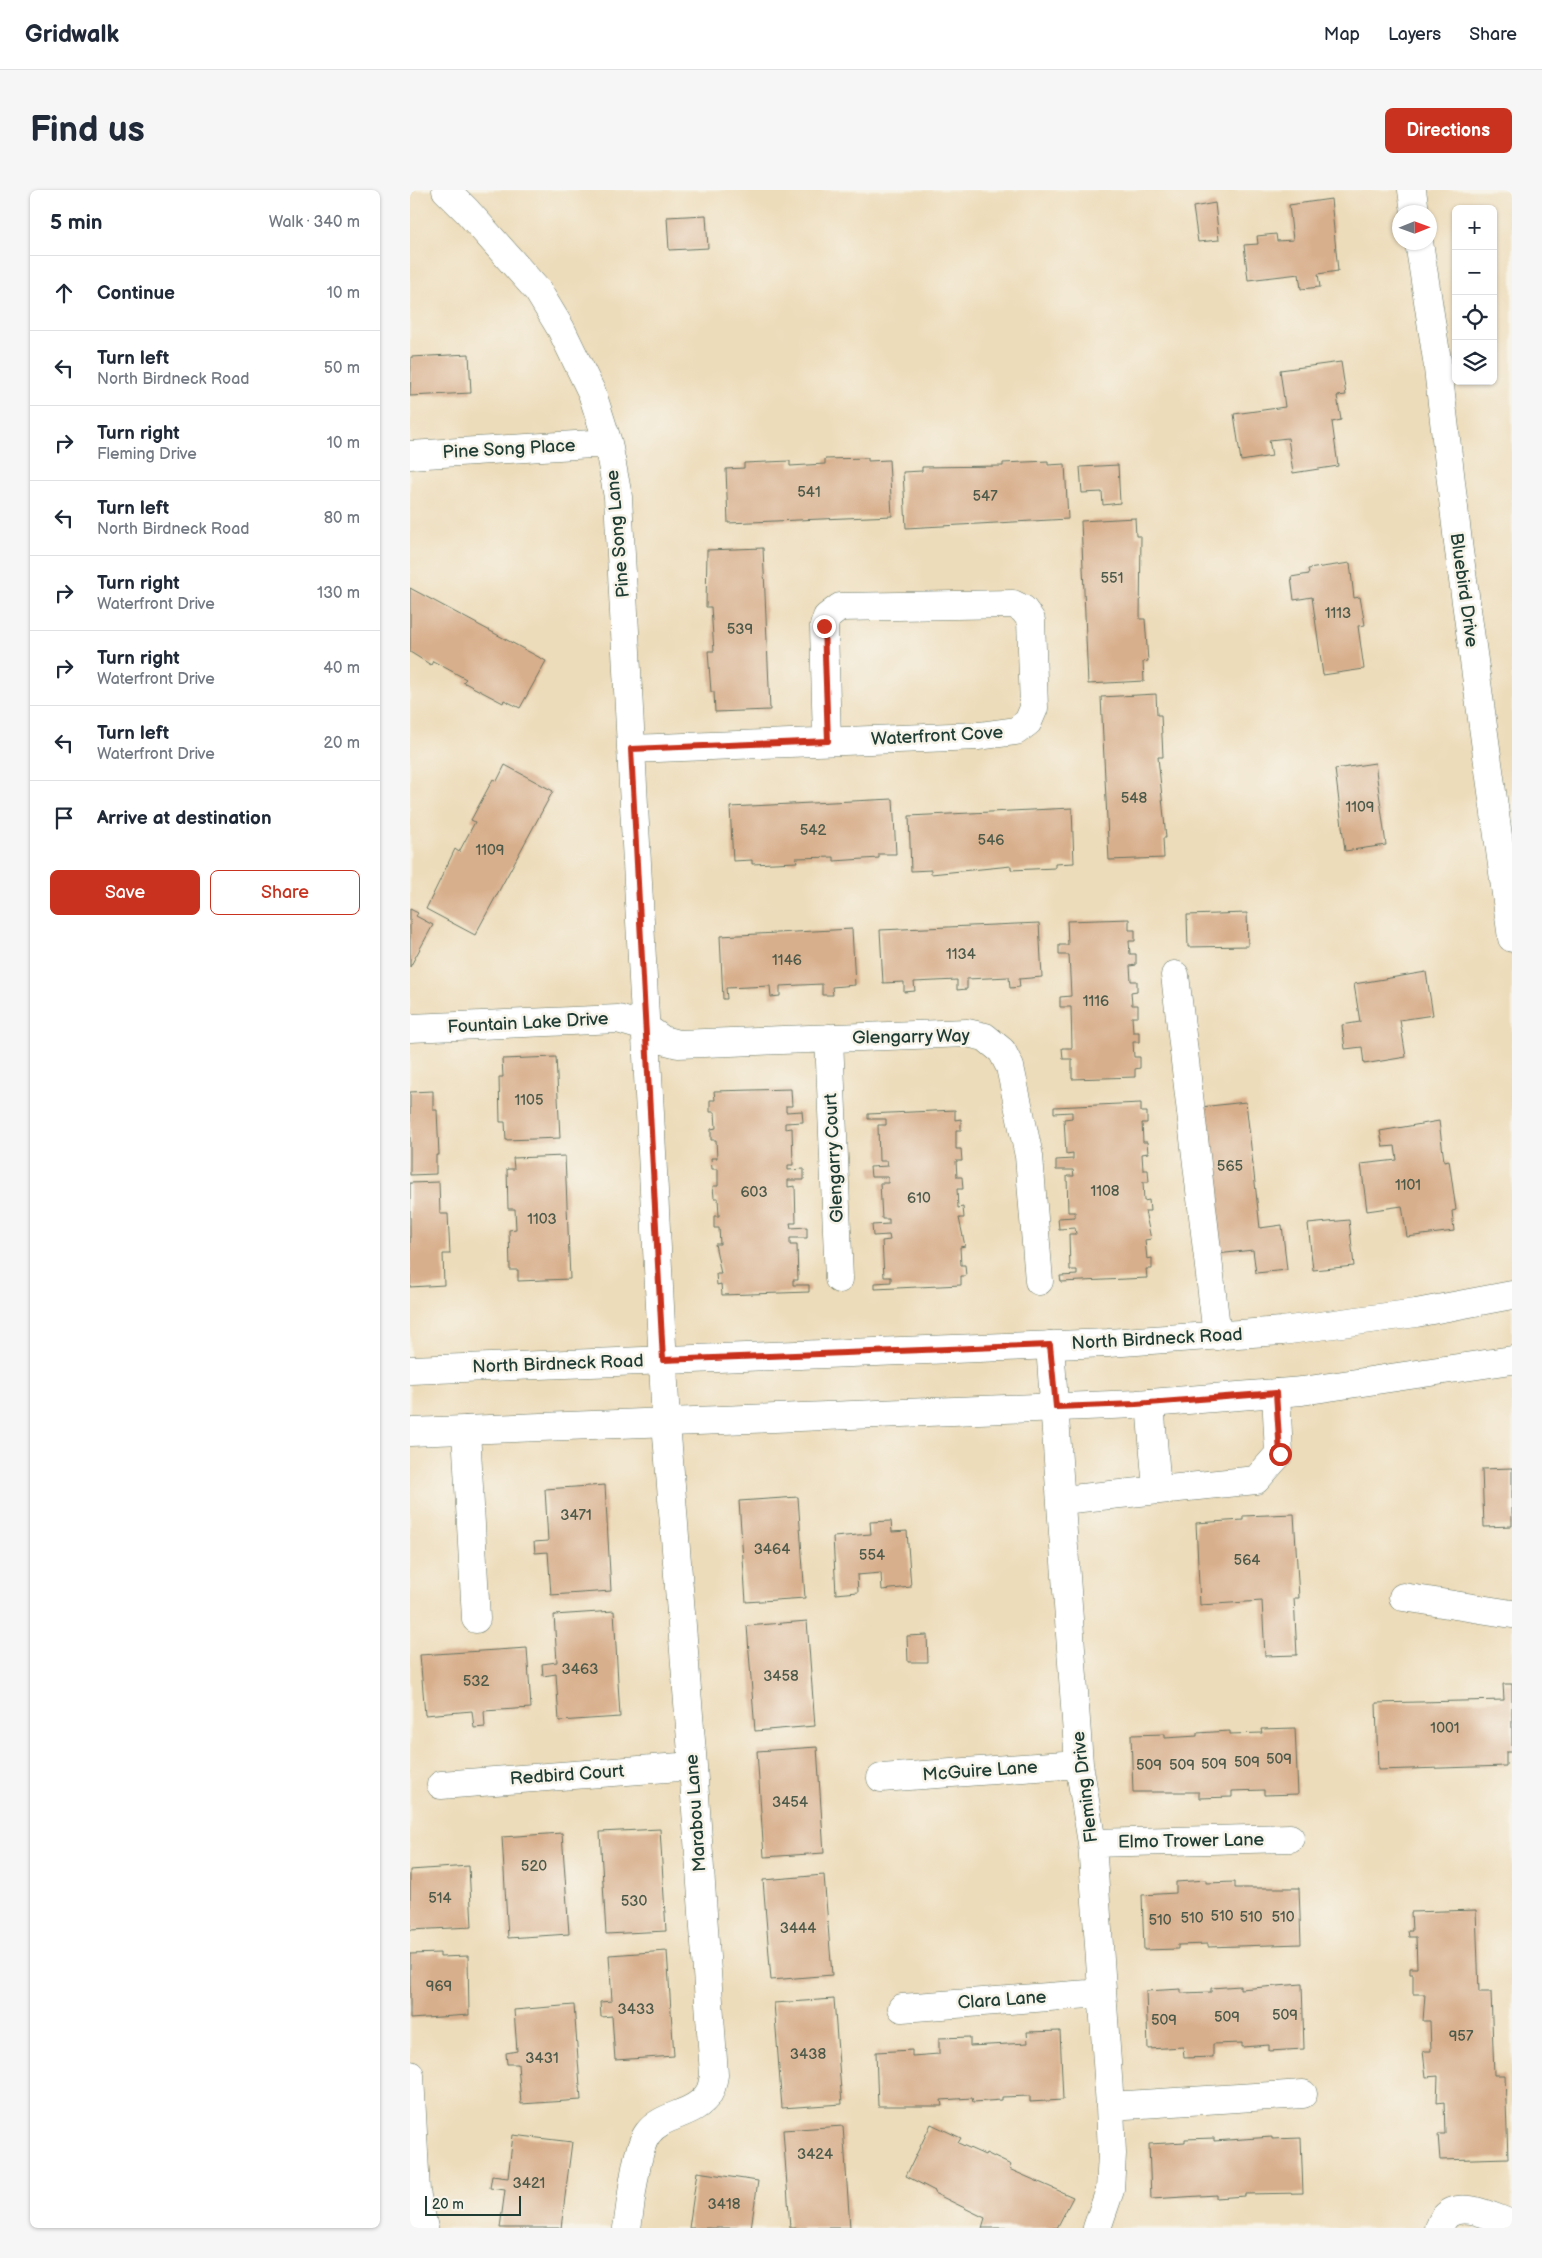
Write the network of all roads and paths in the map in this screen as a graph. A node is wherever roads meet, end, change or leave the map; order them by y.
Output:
1 (446, 190) edge
2 (1412, 190) edge
3 (1414, 205) edge
4 (1420, 250) edge
5 (608, 443) junction
6 (410, 455) edge
7 (828, 741) junction
8 (631, 749) junction
9 (1512, 938) edge
10 (1175, 975) dead end
11 (410, 1028) edge
12 (645, 1028) junction
13 (829, 1038) junction
14 (840, 1278) dead end
15 (1039, 1281) dead end
16 (1512, 1295) edge
17 (1217, 1336) junction
18 (1050, 1345) junction
19 (663, 1360) junction
20 (1512, 1360) edge
21 (410, 1370) edge
22 (1276, 1393) junction
23 (1150, 1403) junction
24 (1056, 1407) junction
25 (666, 1422) junction
26 (466, 1430) junction
27 (410, 1432) edge
28 (1157, 1490) junction
29 (1062, 1500) junction
30 (1403, 1597) dead end
31 (1512, 1614) edge
32 (476, 1619) dead end
33 (1080, 1764) junction
34 (693, 1766) junction
35 (881, 1778) dead end
36 (441, 1785) dead end
37 (1290, 1838) dead end
38 (1092, 1843) junction
39 (1102, 1993) junction
40 (902, 2008) dead end
41 (410, 2075) edge
42 (1303, 2094) dead end
43 (1110, 2106) junction
44 (1512, 2224) edge
45 (424, 2228) edge
46 (627, 2228) edge
47 (1097, 2228) edge
48 (1439, 2228) edge

1 - 5 street, Pine Song Lane
2 - 3 street
4 - 9 street, Bluebird Drive
5 - 6 street, Pine Song Place
5 - 8 street, Pine Song Lane
7 - 7 street, Waterfront Cove
7 - 8 street, Waterfront Cove
8 - 12 street, Pine Song Lane
10 - 17 street
11 - 12 street, Fountain Lake Drive
12 - 13 street, Glengarry Way
12 - 19 street, Marabou Lane
13 - 14 street, Glengarry Court
13 - 15 street, Glengarry Way
16 - 17 street, North Birdneck Road
17 - 18 street, North Birdneck Road
18 - 19 street, North Birdneck Road
18 - 24 street, Fleming Drive
19 - 21 street, North Birdneck Road
19 - 25 street, Marabou Lane
20 - 22 street
22 - 23 street
22 - 28 street
23 - 24 street
23 - 28 street
24 - 25 street
24 - 29 street, Fleming Drive
25 - 26 street
25 - 34 street, Marabou Lane
26 - 27 street
26 - 32 street
28 - 29 street
29 - 33 street, Fleming Drive
30 - 31 street
33 - 35 street, McGuire Lane
33 - 38 street, Fleming Drive
34 - 36 street, Redbird Court
34 - 46 street, Marabou Lane
37 - 38 street, Elmo Trower Lane
38 - 39 street, Fleming Drive
39 - 40 street, Clara Lane
39 - 43 street, Fleming Drive
41 - 45 street
42 - 43 street
43 - 47 street, Fleming Drive
44 - 48 street

